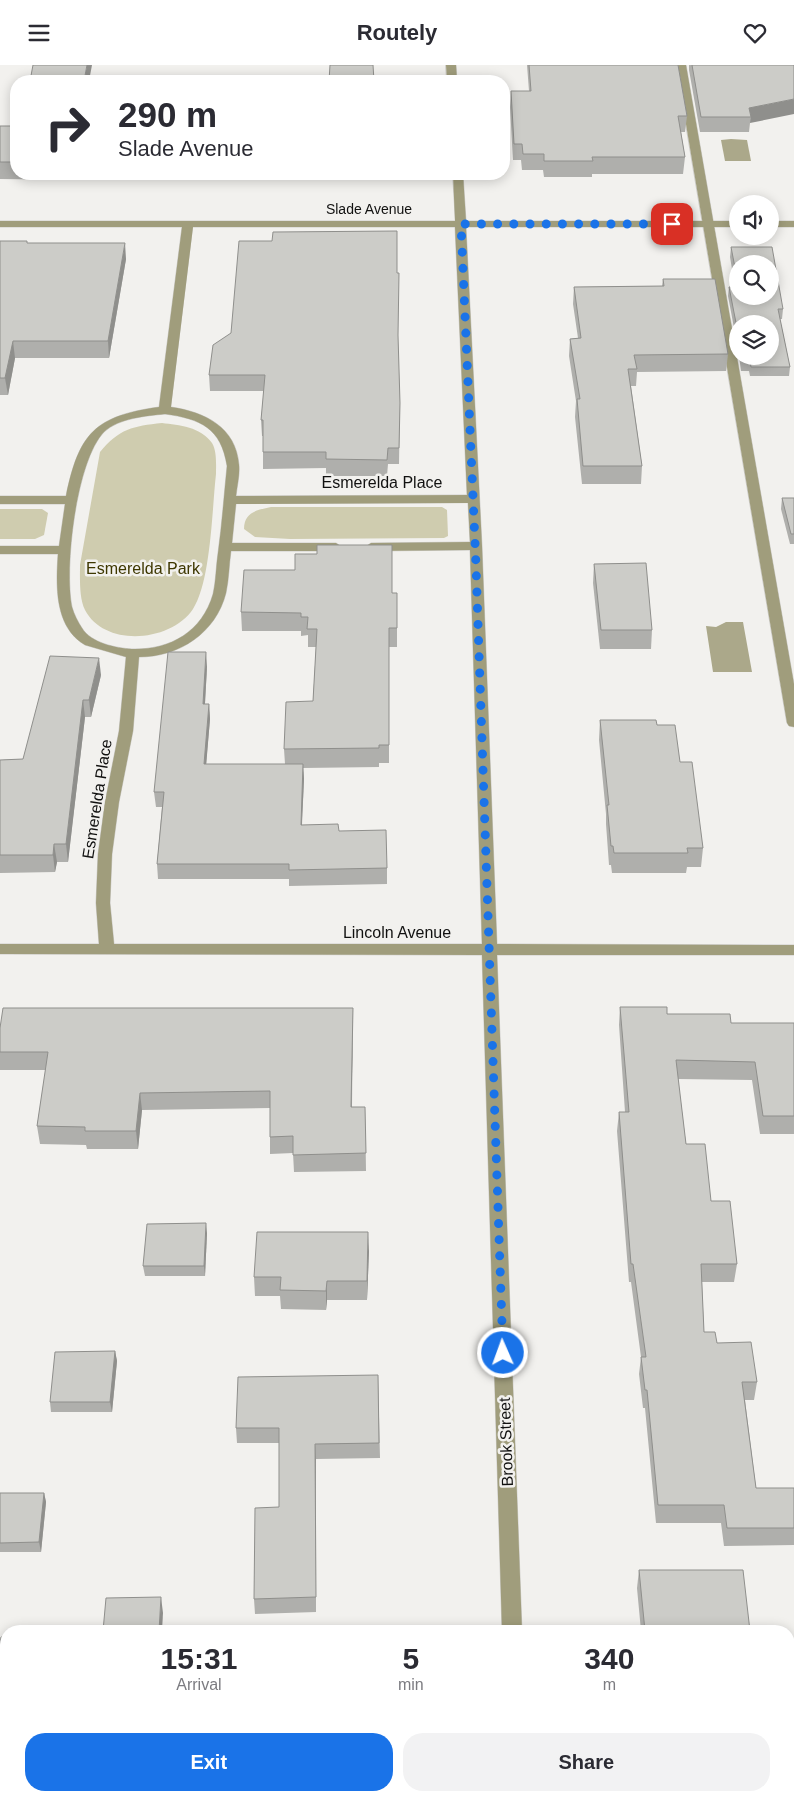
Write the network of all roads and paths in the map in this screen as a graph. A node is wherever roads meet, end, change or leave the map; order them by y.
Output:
1 (681, 65) edge
2 (458, 180) edge
3 (709, 223) junction
4 (729, 223) edge
5 (779, 223) edge
6 (794, 223) edge
7 (0, 224) edge
8 (188, 224) junction
9 (461, 224) junction
10 (165, 411) junction
11 (473, 499) junction
12 (0, 500) edge
13 (230, 500) junction
14 (72, 501) junction
15 (476, 546) junction
16 (225, 547) junction
17 (0, 550) edge
18 (65, 550) junction
19 (133, 654) junction
20 (794, 723) edge
21 (0, 949) edge
22 (490, 949) junction
23 (107, 950) junction
24 (794, 950) edge
25 (512, 1625) edge

1 - 3 street
2 - 9 street, Brook Street
3 - 4 street, Slade Avenue
3 - 9 street, Slade Avenue
3 - 20 street
5 - 6 street
7 - 8 street, Slade Avenue
8 - 9 street, Slade Avenue
8 - 10 street
9 - 11 street, Brook Street
10 - 13 street
10 - 14 street
11 - 13 street, Esmerelda Place
11 - 15 street, Brook Street
12 - 14 street
13 - 16 street
14 - 18 street
15 - 16 street
15 - 22 street, Brook Street
16 - 19 street
17 - 18 street
18 - 19 street
19 - 23 street, Esmerelda Place
21 - 23 street, Lincoln Avenue
22 - 23 street, Lincoln Avenue
22 - 24 street, Lincoln Avenue
22 - 25 street, Brook Street

